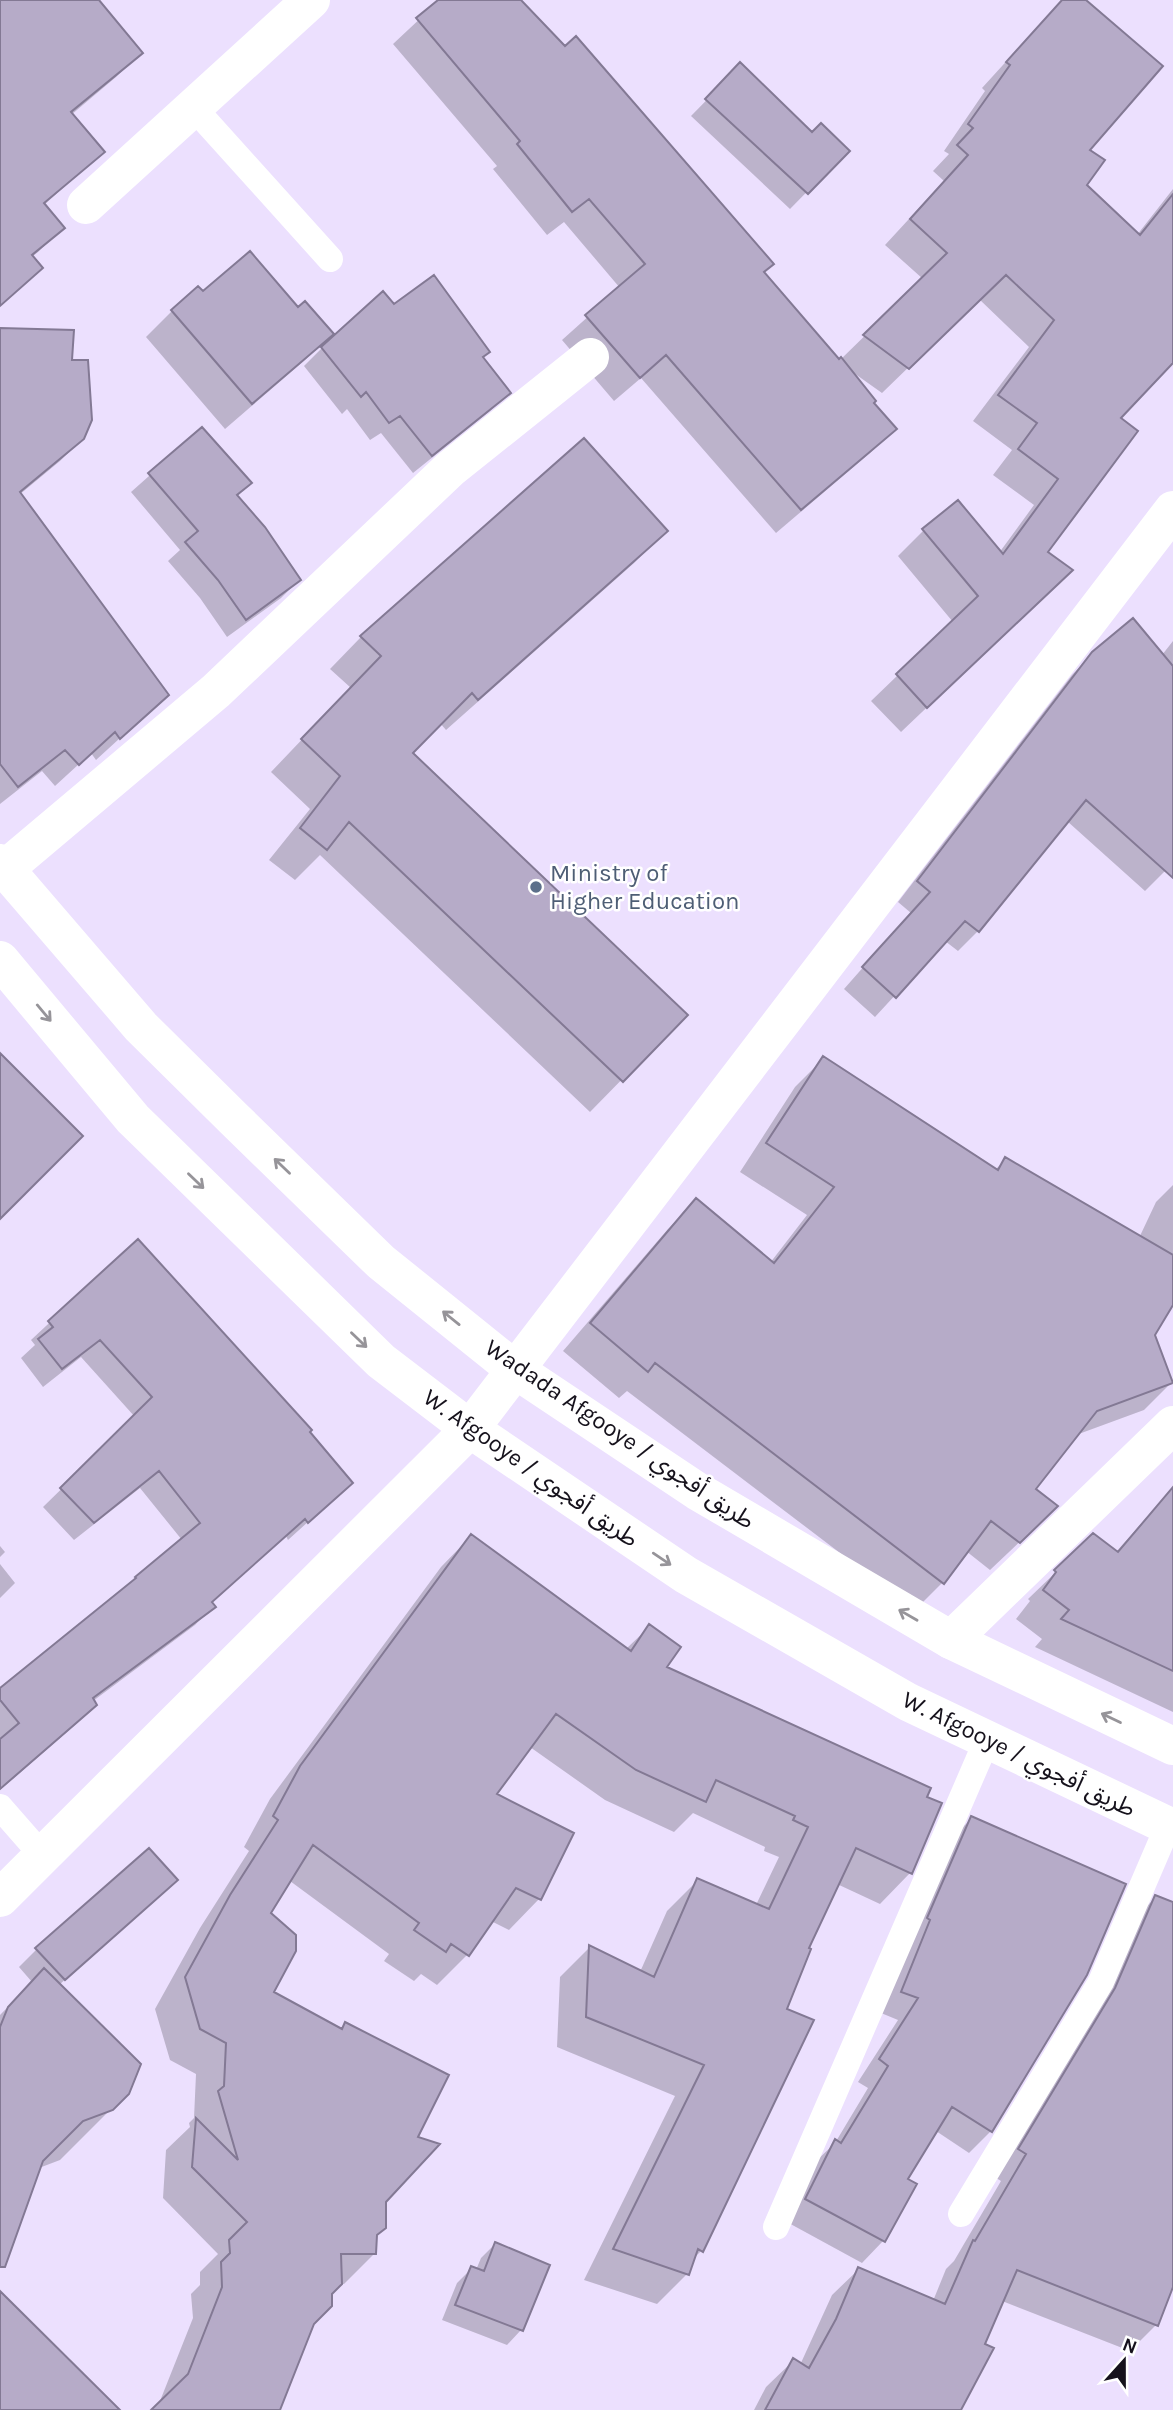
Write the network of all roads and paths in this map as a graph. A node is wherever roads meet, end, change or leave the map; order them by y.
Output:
1 (311, 0) edge
2 (193, 107) junction
3 (86, 205) dead end
4 (330, 258) dead end
5 (590, 357) dead end
6 (1173, 510) edge
7 (2, 866) edge
8 (0, 960) edge
9 (514, 1369) junction
10 (1173, 1425) edge
11 (470, 1429) junction
12 (951, 1640) junction
13 (987, 1740) junction
14 (1173, 1746) edge
15 (0, 1807) edge
16 (1170, 1827) edge
17 (42, 1855) junction
18 (0, 1898) edge
19 (961, 2214) dead end
20 (776, 2227) dead end

1 - 2 main road
2 - 3 main road
2 - 4 lane
5 - 7 main road
6 - 9 main road
9 -> 7 main road, Wadada Afgooye / طريق أفجوي
8 -> 11 main road, W. Afgooye / طريق أفجوي
9 - 11 main road
12 -> 9 main road, Wadada Afgooye / طريق أفجوي
10 - 12 main road
11 -> 13 main road, W. Afgooye / طريق أفجوي
11 - 17 main road
14 -> 12 main road, Wadada Afgooye / طريق أفجوي
13 - 16 main road, W. Afgooye / طريق أفجوي
13 - 20 lane
15 - 17 lane
16 - 19 lane
17 - 18 main road

